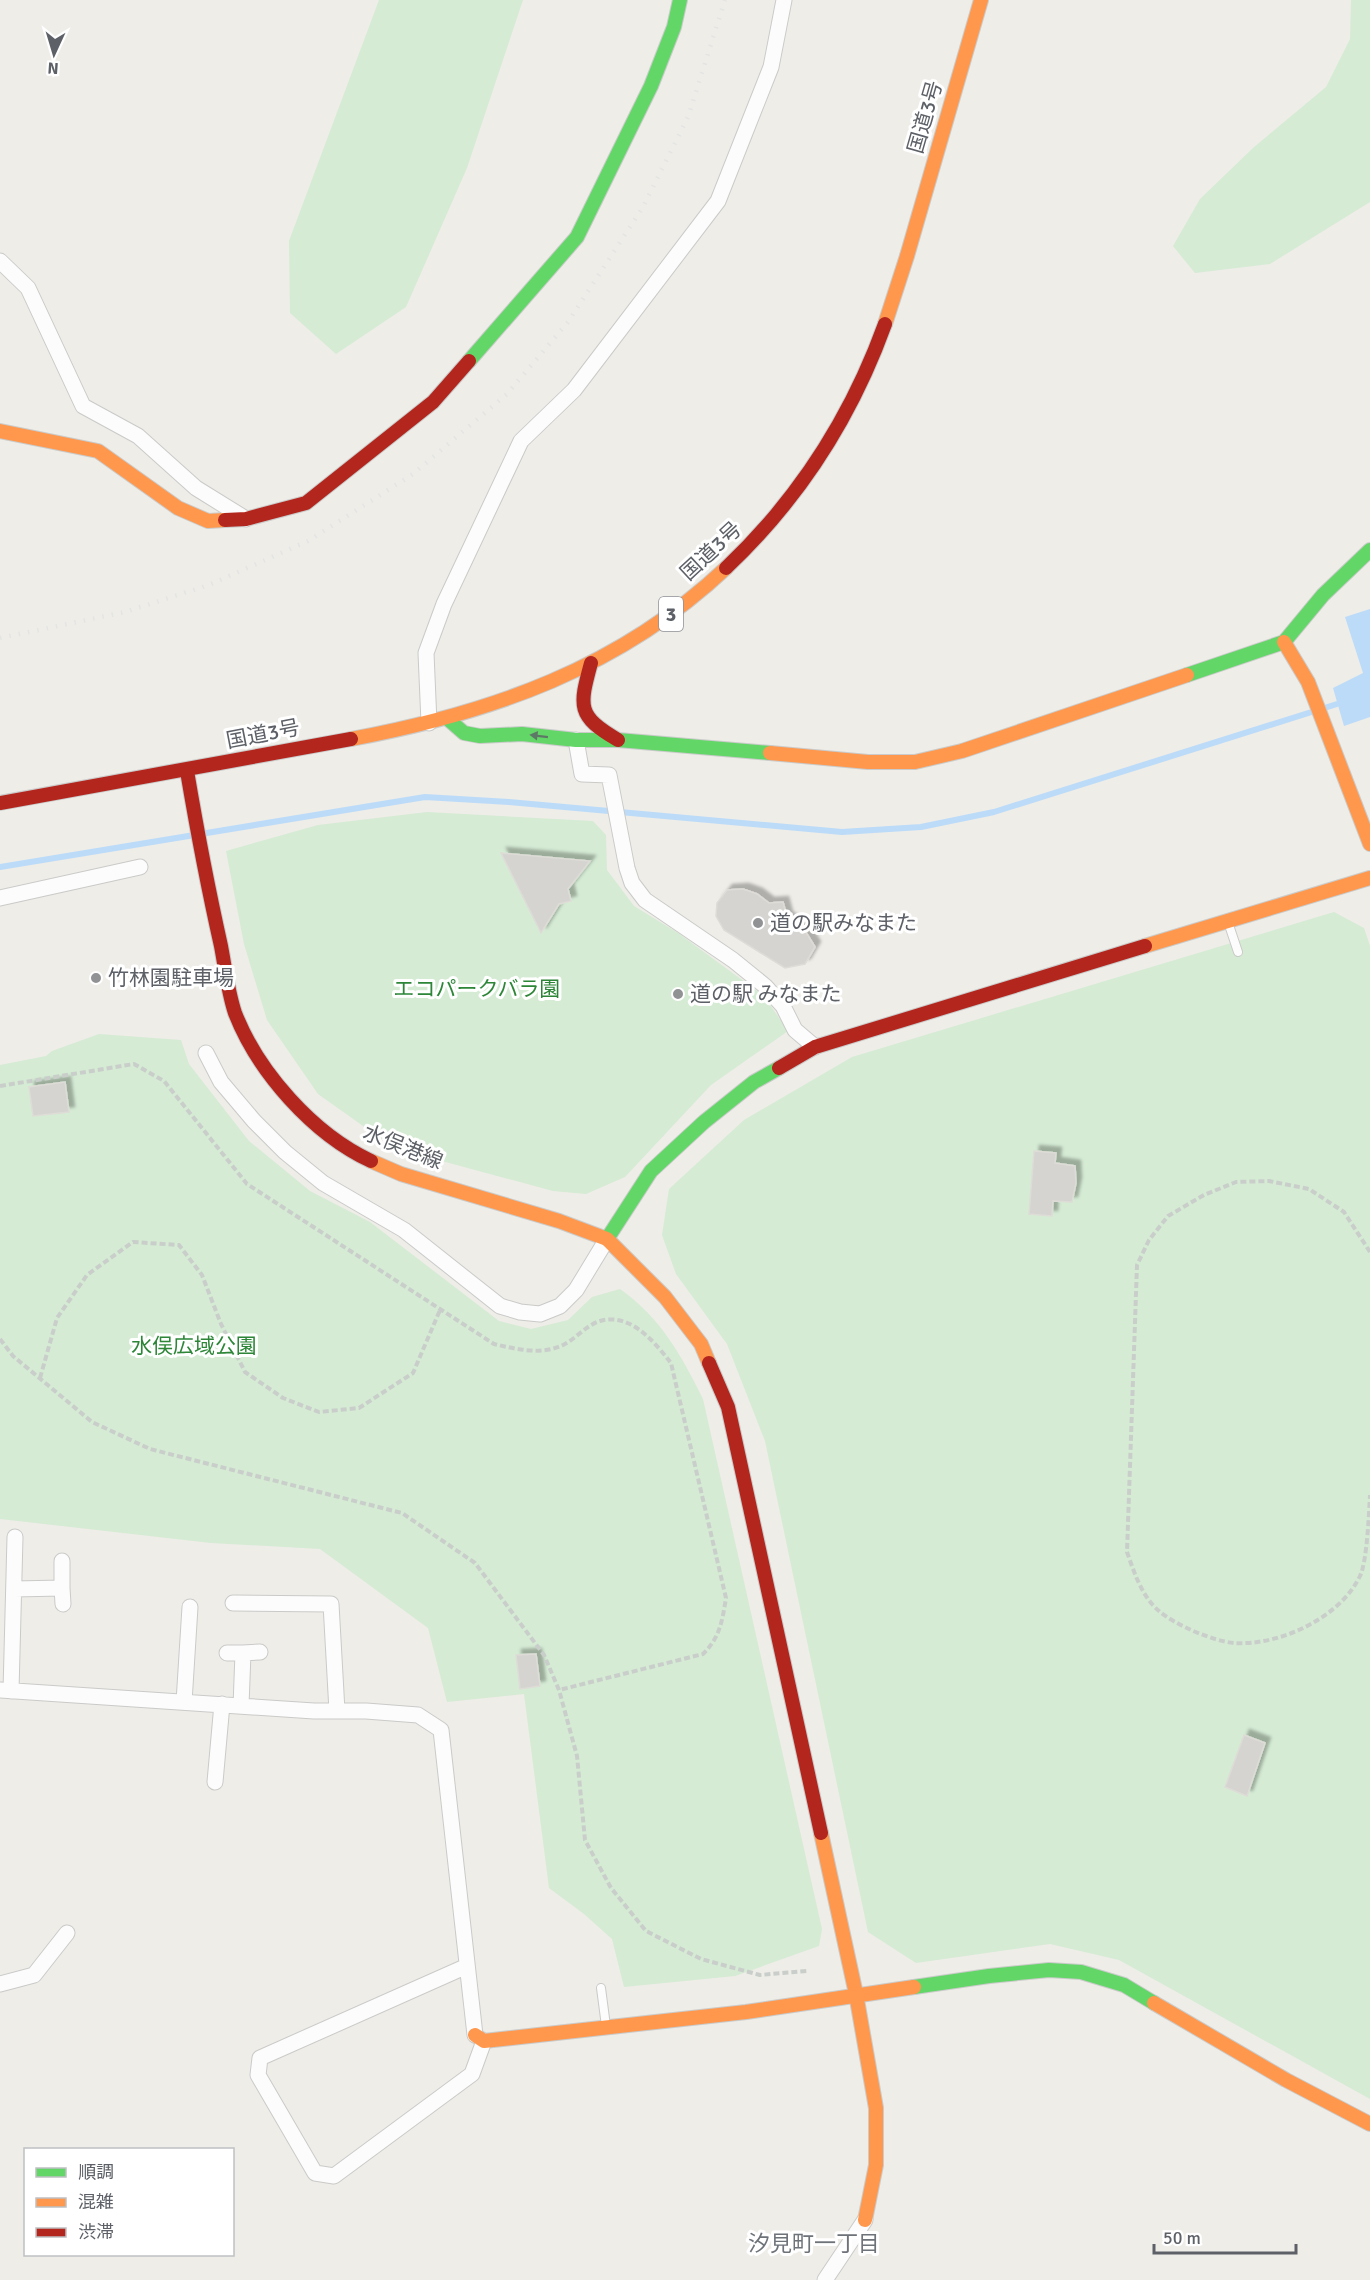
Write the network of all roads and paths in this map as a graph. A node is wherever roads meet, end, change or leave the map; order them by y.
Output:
1 (680, 0) edge
2 (784, 0) edge
3 (981, 0) edge
4 (0, 261) edge
5 (0, 431) edge
6 (246, 519) junction
7 (1370, 550) edge
8 (1284, 642) junction
9 (591, 663) junction
10 (448, 719) junction
11 (429, 723) junction
12 (576, 740) junction
13 (618, 741) junction
14 (187, 771) junction
15 (0, 803) edge
16 (1370, 843) edge
17 (140, 867) dead end
18 (1370, 878) edge
19 (0, 898) edge
20 (1227, 921) junction
21 (1238, 952) dead end
22 (815, 1047) junction
23 (206, 1053) dead end
24 (0, 1086) edge
25 (607, 1239) junction
26 (1370, 1252) edge
27 (440, 1310) junction
28 (0, 1339) edge
29 (39, 1378) junction
30 (1370, 1495) edge
31 (15, 1537) dead end
32 (62, 1561) dead end
33 (63, 1588) junction
34 (14, 1589) junction
35 (233, 1603) dead end
36 (63, 1604) dead end
37 (190, 1607) dead end
38 (260, 1652) dead end
39 (227, 1653) dead end
40 (243, 1653) junction
41 (6, 1690) edge
42 (559, 1690) junction
43 (184, 1702) junction
44 (222, 1704) junction
45 (241, 1706) junction
46 (337, 1711) junction
47 (215, 1782) dead end
48 (67, 1934) dead end
49 (467, 1966) junction
50 (807, 1971) dead end
51 (0, 1984) edge
52 (601, 1988) dead end
53 (856, 1994) junction
54 (606, 2028) junction
55 (480, 2038) junction
56 (1370, 2124) edge
57 (866, 2220) joint
58 (825, 2280) edge

1 - 6 main road
2 - 11 street
3 - 9 main road, 国道3号 / 3
4 - 6 street
5 - 6 main road
7 - 8 main road
8 - 13 main road
8 - 16 main road
9 - 10 main road, 国道3号 / 3
9 - 13 main road
10 - 11 main road, 国道3号 / 3
12 -> 10 main road
11 - 14 main road, 国道3号 / 3
12 - 13 main road
12 - 22 street
14 - 15 main road, 国道3号 / 3
14 - 25 main road, 水俣港線
17 - 19 street
18 - 20 main road
20 - 21 lane
20 - 22 main road
22 - 25 main road
23 - 25 street
24 - 27 path
25 - 53 main road
26 - 30 path
27 - 29 path
27 - 42 path
28 - 29 path
29 - 42 path
31 - 34 street
32 - 33 street
33 - 34 street
33 - 36 street
34 - 41 street
35 - 46 street
37 - 43 street
38 - 40 street
39 - 40 street
40 - 45 street
41 - 43 street
42 - 50 path
43 - 44 street
44 - 45 street
44 - 47 street
45 - 46 street
46 - 49 street
48 - 51 street
49 - 55 street
49 - 55 street
52 - 54 lane
53 - 54 main road
53 - 56 main road
53 - 57 main road
54 - 55 main road
57 - 58 street

